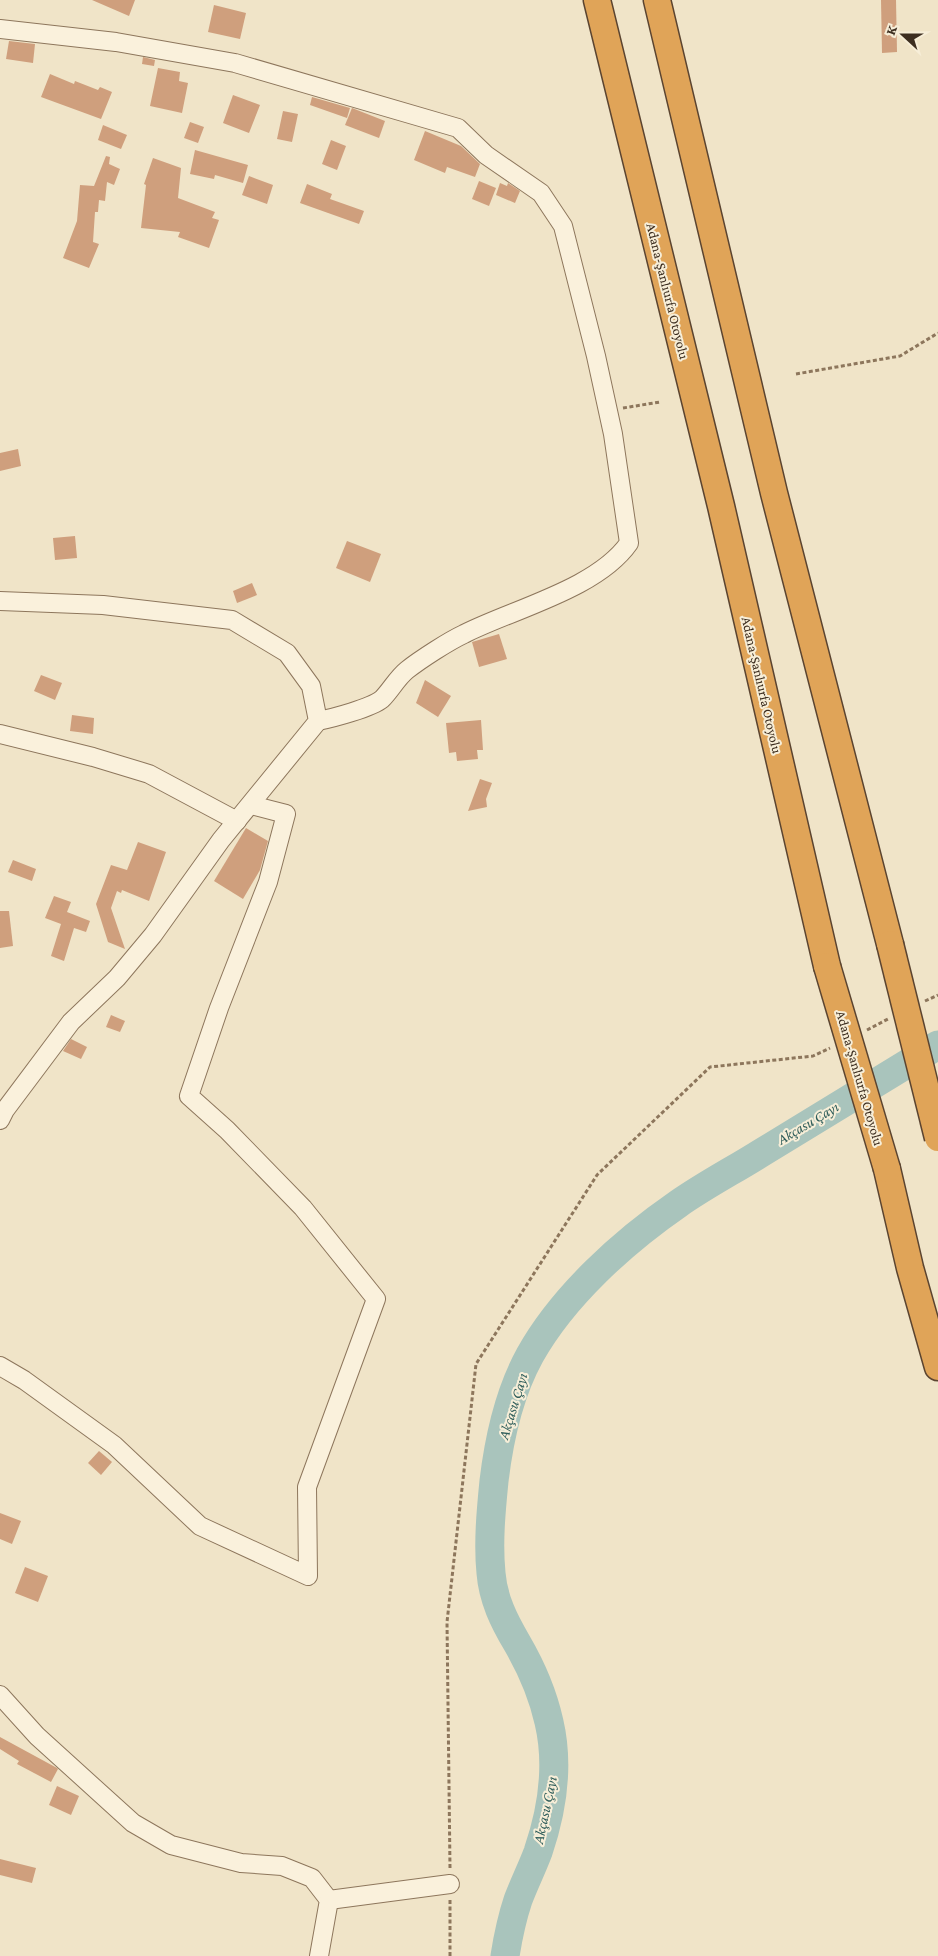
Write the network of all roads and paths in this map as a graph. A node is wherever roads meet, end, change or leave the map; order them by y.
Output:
1 (597, 0) edge
2 (657, 0) edge
3 (0, 29) edge
4 (938, 333) edge
5 (796, 374) dead end
6 (660, 402) dead end
7 (608, 411) junction
8 (0, 601) edge
9 (318, 721) junction
10 (0, 734) edge
11 (250, 805) junction
12 (237, 821) junction
13 (938, 995) edge
14 (920, 1004) dead end
15 (893, 1017) dead end
16 (866, 1030) dead end
17 (830, 1048) dead end
18 (0, 1120) edge
19 (938, 1138) edge
20 (0, 1366) edge
21 (938, 1367) edge
22 (0, 1695) edge
23 (450, 1884) junction
24 (329, 1900) junction
25 (319, 1956) edge
26 (450, 1956) edge

1 - 21 highway, Adana-Şanlıurfa Otoyolu, bridge
2 - 19 highway, bridge
3 - 7 street
4 - 5 path
6 - 7 path
7 - 9 street
8 - 9 street
9 - 11 street
10 - 12 street
11 - 12 street
11 - 20 street
12 - 18 street
13 - 14 path
15 - 16 path
17 - 23 path
22 - 24 street
23 - 24 street
23 - 26 path
24 - 25 street

